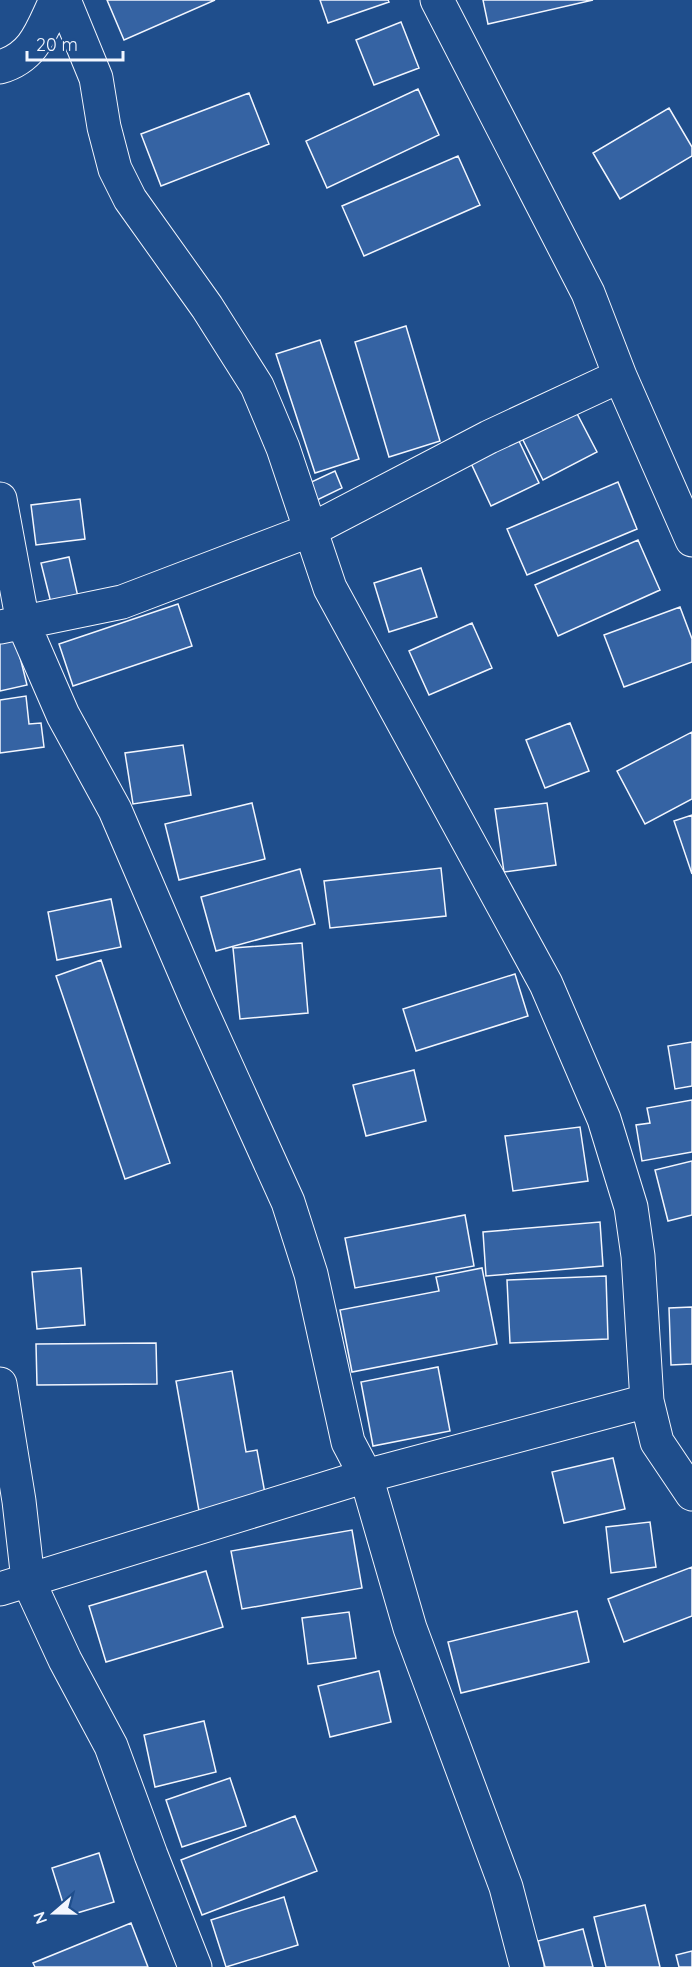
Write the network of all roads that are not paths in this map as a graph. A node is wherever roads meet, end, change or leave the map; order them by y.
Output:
1 (56, 0) edge
2 (64, 0) edge
3 (437, 0) edge
4 (0, 67) edge
5 (620, 376) junction
6 (680, 481) edge
7 (0, 499) edge
8 (311, 530) junction
9 (692, 540) edge
10 (12, 625) edge
11 (0, 1384) edge
12 (647, 1401) junction
13 (366, 1476) junction
14 (692, 1494) edge
15 (14, 1585) edge
16 (195, 1967) edge
17 (526, 1967) edge

1 - 4 street
2 - 8 street
3 - 5 street
5 - 6 street
5 - 8 street
6 - 9 street
7 - 10 street
8 - 10 street
8 - 12 street
10 - 13 street
11 - 15 street
12 - 13 street
12 - 14 street
13 - 15 street
13 - 17 street
15 - 16 street

